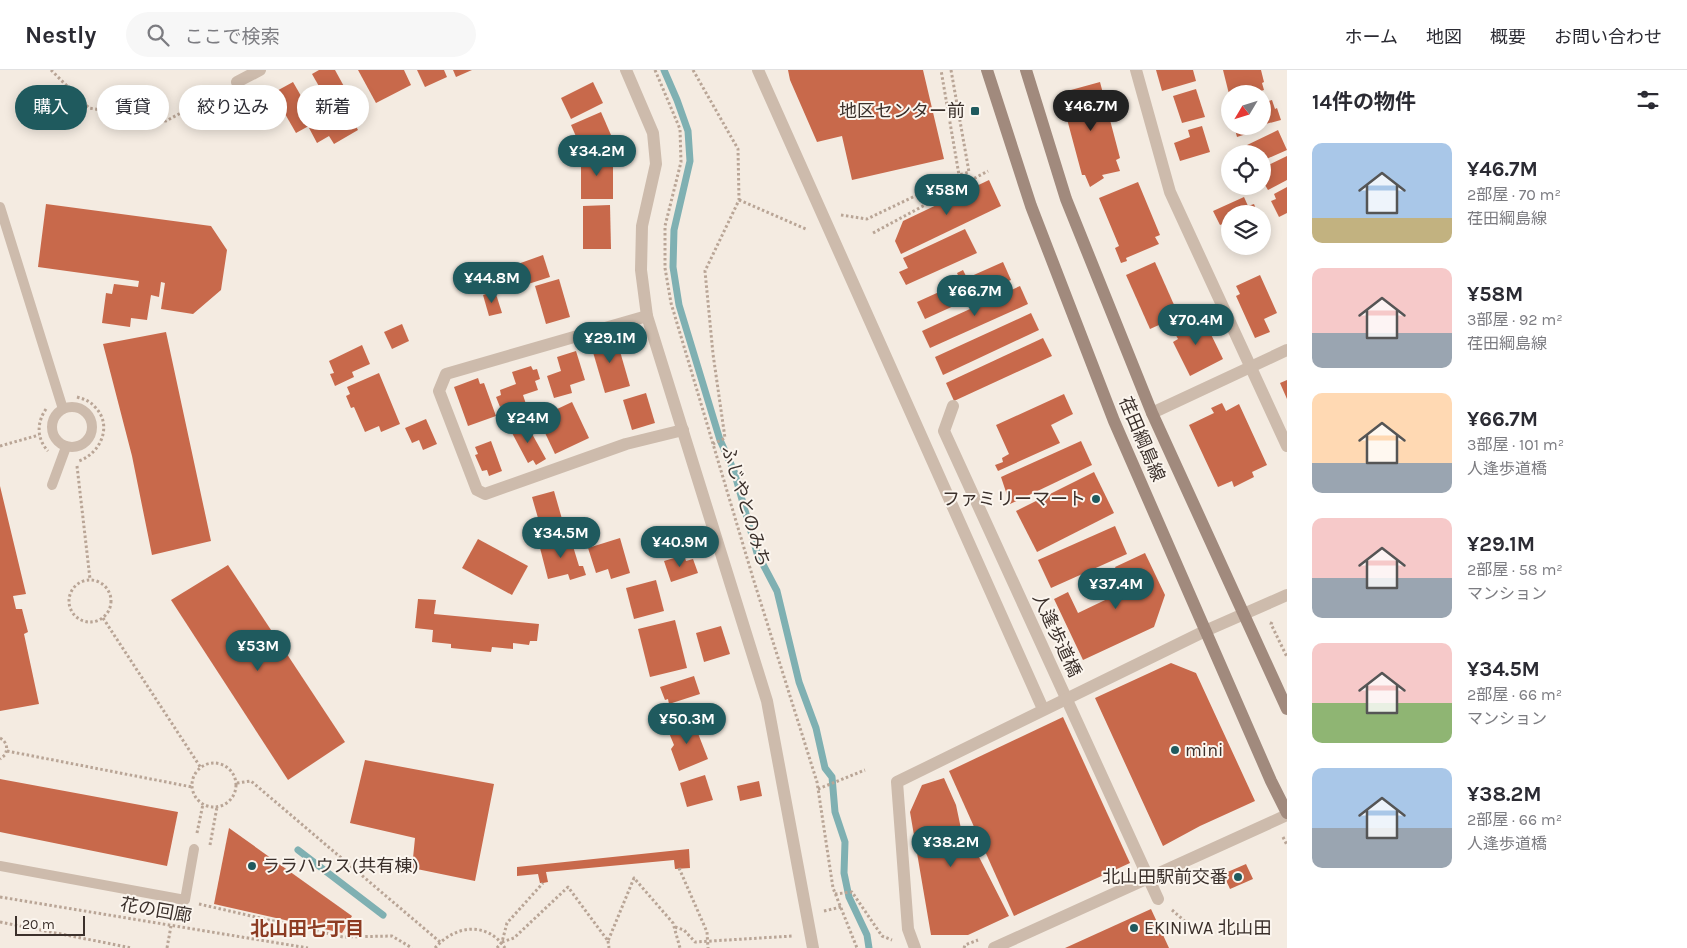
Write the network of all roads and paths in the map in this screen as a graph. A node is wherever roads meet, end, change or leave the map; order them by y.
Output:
1 (51, 70) edge
2 (260, 70) edge
3 (626, 70) edge
4 (655, 70) edge
5 (693, 70) edge
6 (758, 70) edge
7 (942, 70) edge
8 (951, 70) edge
9 (987, 70) edge
10 (1026, 70) edge
11 (1136, 70) edge
12 (237, 82) joint
13 (988, 171) dead end
14 (959, 175) junction
15 (739, 200) junction
16 (0, 207) edge
17 (841, 214) dead end
18 (806, 228) dead end
19 (873, 233) dead end
20 (647, 316) junction
21 (1287, 350) edge
22 (1250, 368) junction
23 (78, 397) dead end
24 (52, 403) dead end
25 (953, 406) dead end
26 (63, 409) junction
27 (1152, 413) junction
28 (683, 430) junction
29 (39, 434) junction
30 (713, 443) junction
31 (0, 446) edge
32 (1287, 446) edge
33 (66, 447) junction
34 (49, 452) dead end
35 (52, 485) dead end
36 (90, 579) junction
37 (1287, 595) edge
38 (1244, 614) junction
39 (103, 618) junction
40 (1271, 624) dead end
41 (1205, 631) junction
42 (1287, 658) edge
43 (1043, 709) junction
44 (1287, 709) edge
45 (0, 738) edge
46 (7, 751) junction
47 (0, 759) edge
48 (201, 768) junction
49 (865, 770) dead end
50 (236, 783) junction
51 (192, 787) junction
52 (818, 788) junction
53 (203, 804) junction
54 (1287, 814) edge
55 (194, 848) joint
56 (0, 866) edge
57 (679, 868) dead end
58 (1149, 878) junction
59 (543, 883) dead end
60 (836, 894) junction
61 (0, 897) edge
62 (1158, 899) joint
63 (185, 900) junction
64 (0, 922) edge
65 (171, 926) junction
66 (675, 927) junction
67 (1196, 931) dead end
68 (800, 935) dead end
69 (707, 940) junction
70 (608, 941) junction
71 (895, 941) dead end
72 (440, 942) junction
73 (502, 942) junction
74 (132, 948) edge
75 (167, 948) edge
76 (308, 948) edge
77 (412, 948) edge
78 (435, 948) edge
79 (496, 948) edge
80 (506, 948) edge
81 (609, 948) edge
82 (680, 948) edge
83 (708, 948) edge
84 (813, 948) edge
85 (857, 948) edge
86 (915, 948) edge
87 (994, 948) edge

1 - 12 path
2 - 12 street
3 - 20 street
4 - 30 path, ふじやとのみち
5 - 15 path
6 - 43 street
7 - 14 path
8 - 14 path
9 - 41 main road, 荏田綱島線
10 - 27 main road, 荏田綱島線
11 - 22 street
13 - 19 path
14 - 17 path
15 - 18 path
15 - 30 path
16 - 26 lane
20 - 28 street
20 - 28 street
21 - 22 street
22 - 27 street
22 - 32 street
23 - 36 path
24 - 29 path
25 - 58 street, 人逢歩道橋
26 - 33 lane
26 - 33 lane
27 - 38 main road, 荏田綱島線
28 - 84 street
29 - 31 path
29 - 34 path
30 - 52 path, ふじやとのみち
33 - 35 lane
36 - 39 path
36 - 39 path
37 - 38 street
38 - 41 street
38 - 44 main road, 荏田綱島線
39 - 48 path
40 - 42 path
41 - 43 street
41 - 54 main road, 荏田綱島線
43 - 86 street
45 - 46 path
46 - 47 path
46 - 51 path
48 - 50 path
48 - 51 path
49 - 52 path
50 - 53 path
50 - 72 path
51 - 53 path
52 - 60 path, ふじやとのみち
53 - 55 path
54 - 58 street
55 - 63 lane
56 - 63 lane
57 - 69 path
58 - 62 street, 人逢歩道橋
58 - 87 street
59 - 73 path
60 - 71 path
60 - 85 path, ふじやとのみち
61 - 65 path, 花の回廊
62 - 67 path
63 - 77 path
64 - 74 path
65 - 75 path
65 - 76 path, 花の回廊
66 - 69 path
66 - 70 path
66 - 82 path
68 - 69 path
69 - 83 path
70 - 73 path
70 - 81 path
72 - 73 path
72 - 78 path
73 - 79 path
73 - 80 path

